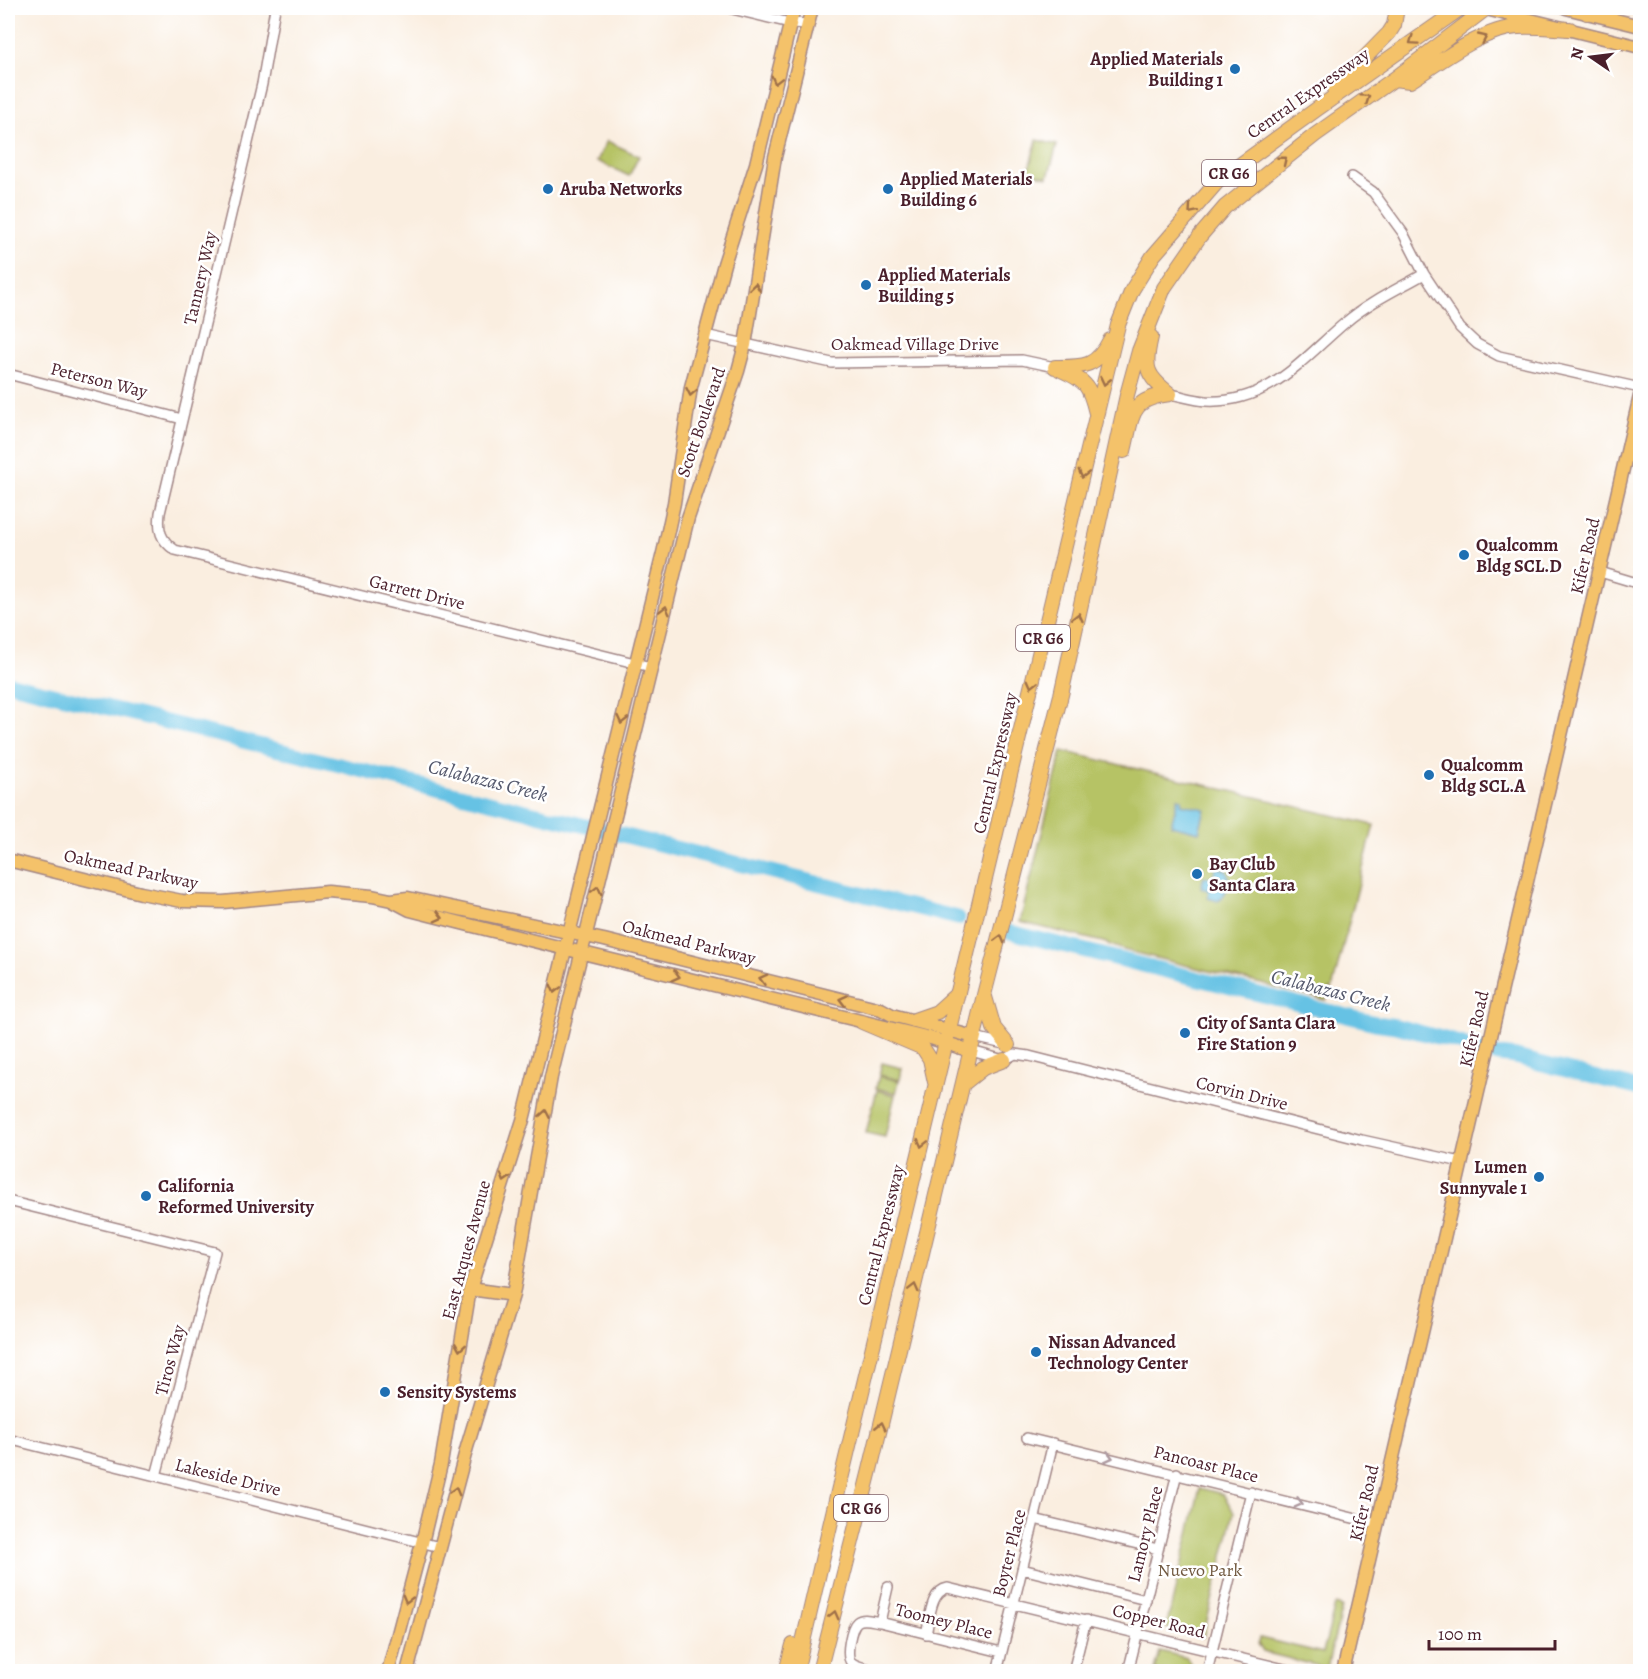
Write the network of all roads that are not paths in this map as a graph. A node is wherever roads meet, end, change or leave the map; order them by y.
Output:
1 (275, 8) edge
2 (728, 8) edge
3 (794, 8) edge
4 (812, 8) edge
5 (1397, 8) edge
6 (1461, 8) edge
7 (1485, 8) edge
8 (1566, 8) edge
9 (1586, 10) edge
10 (790, 23) junction
11 (808, 24) junction
12 (1641, 26) edge
13 (1570, 29) junction
14 (1641, 47) edge
15 (1394, 79) junction
16 (1317, 108) junction
17 (1352, 177) dead end
18 (1200, 236) junction
19 (1424, 274) junction
20 (1118, 325) junction
21 (705, 335) junction
22 (745, 345) junction
23 (1055, 367) junction
24 (8, 374) edge
25 (1641, 388) edge
26 (1170, 394) junction
27 (1641, 396) edge
28 (1097, 417) junction
29 (182, 419) junction
30 (1097, 535) junction
31 (175, 550) joint
32 (1600, 572) junction
33 (1641, 584) edge
34 (636, 663) junction
35 (651, 667) junction
36 (593, 841) joint
37 (8, 860) edge
38 (391, 900) junction
39 (569, 933) junction
40 (586, 936) junction
41 (565, 948) junction
42 (582, 952) junction
43 (958, 993) junction
44 (984, 995) junction
45 (914, 1020) junction
46 (862, 1022) junction
47 (947, 1036) junction
48 (975, 1037) junction
49 (971, 1051) junction
50 (1009, 1053) junction
51 (963, 1084) junction
52 (936, 1086) junction
53 (1461, 1162) junction
54 (8, 1201) edge
55 (470, 1289) junction
56 (513, 1295) junction
57 (1027, 1438) dead end
58 (8, 1439) edge
59 (1053, 1443) junction
60 (1177, 1473) junction
61 (156, 1476) junction
62 (1251, 1492) junction
63 (836, 1500) junction
64 (1034, 1519) junction
65 (1377, 1524) junction
66 (422, 1543) junction
67 (440, 1547) junction
68 (1158, 1549) junction
69 (1022, 1569) junction
70 (888, 1587) dead end
71 (1146, 1600) junction
72 (1013, 1603) junction
73 (1086, 1620) junction
74 (880, 1622) junction
75 (1137, 1633) junction
76 (926, 1634) junction
77 (1212, 1651) junction
78 (1001, 1652) junction
79 (388, 1671) edge
80 (407, 1671) edge
81 (609, 1671) edge
82 (639, 1671) edge
83 (786, 1671) edge
84 (796, 1671) edge
85 (819, 1671) edge
86 (882, 1671) edge
87 (997, 1671) edge
88 (1073, 1671) edge
89 (1128, 1671) edge
90 (1207, 1671) edge
91 (1297, 1671) edge
92 (1343, 1671) edge

1 - 29 street, Tannery Way
2 - 10 street
3 - 10 main road, Scott Boulevard
4 - 11 main road, Scott Boulevard
5 - 16 highway
6 -> 16 highway, Central Expressway / CR G6
7 - 13 main road
7 - 15 highway, Central Expressway / CR G6
8 - 9 main road
9 - 12 main road
10 - 11 street
10 -> 21 main road, Scott Boulevard
22 -> 11 main road, Scott Boulevard
13 - 14 main road
15 -> 13 highway
18 -> 15 highway, Central Expressway / CR G6
16 -> 20 highway, Central Expressway / CR G6
17 - 19 street
18 - 26 highway
18 - 30 highway, Central Expressway / CR G6
19 - 25 street
19 - 26 street
20 - 23 highway
20 -> 28 highway, Central Expressway / CR G6
21 - 22 street, Oakmead Village Drive
21 -> 34 main road, Scott Boulevard
22 - 23 street, Oakmead Village Drive
35 -> 22 main road, Scott Boulevard
23 - 28 highway
24 - 29 street, Peterson Way
26 - 30 highway
27 - 32 main road, Kifer Road
28 -> 43 highway, Central Expressway / CR G6
29 - 31 street, Tannery Way
44 -> 30 highway, Central Expressway / CR G6
31 - 34 street, Garrett Drive
32 - 33 street
32 - 53 main road, Kifer Road
34 - 35 street, Garrett Drive
34 -> 36 main road, Scott Boulevard
40 -> 35 main road, Scott Boulevard
36 - 39 main road, East Arques Avenue
37 - 38 main road, Oakmead Parkway
38 - 39 main road, Oakmead Parkway
38 -> 41 main road, Oakmead Parkway
39 - 40 main road, Oakmead Parkway
39 - 41 main road, East Arques Avenue
40 - 42 main road
45 -> 40 main road, Oakmead Parkway
41 - 42 main road, Oakmead Parkway
41 -> 55 main road, East Arques Avenue
42 -> 46 main road, Oakmead Parkway
56 -> 42 main road
43 - 45 highway
43 - 47 highway, Central Expressway / CR G6
44 - 48 highway, Central Expressway / CR G6
44 - 50 highway
45 - 47 main road, Oakmead Parkway
46 - 47 main road, Oakmead Parkway
46 - 52 highway
47 - 48 main road, Oakmead Parkway
47 - 49 main road, Oakmead Parkway
47 - 52 highway, Central Expressway / CR G6
48 - 49 highway, Central Expressway / CR G6
48 - 50 street, Corvin Drive
49 - 50 street, Corvin Drive
49 - 51 highway, Central Expressway / CR G6
50 - 51 highway
50 - 53 street, Corvin Drive
85 -> 51 highway, Central Expressway / CR G6
52 -> 63 highway, Central Expressway / CR G6
53 - 65 main road, Kifer Road
54 - 61 street, Tiros Way
55 - 56 main road
55 -> 66 main road, East Arques Avenue
67 -> 56 main road
57 - 59 street, Pancoast Place
58 - 61 street, Lakeside Drive
59 -> 60 street, Pancoast Place
59 - 64 street, Boyter Place
60 - 62 street, Pancoast Place
60 - 68 street, Lamory Place
61 - 66 street, Lakeside Drive
62 -> 65 street, Pancoast Place
62 - 77 street
63 - 83 highway
63 - 84 highway, Central Expressway / CR G6
64 - 68 street
64 - 69 street, Boyter Place
65 - 92 main road, Kifer Road
66 - 67 street, Lakeside Drive
66 -> 79 main road, East Arques Avenue
67 - 80 main road
68 - 71 street, Lamory Place
69 - 71 street
69 - 72 street, Boyter Place
70 - 74 street, Toomey Place
71 - 75 street, Lamory Place
72 - 73 street, Copper Road
72 - 76 street, Copper Road
72 - 78 street, Boyter Place
73 - 75 street, Copper Road
73 - 88 street
74 - 76 street, Toomey Place
74 - 86 street, Toomey Place
75 - 77 street, Copper Road
75 - 89 street, Lamory Place
76 - 78 street, Toomey Place
77 - 90 street
77 - 91 street, Copper Road
78 - 87 street, Boyter Place
81 - 82 highway

